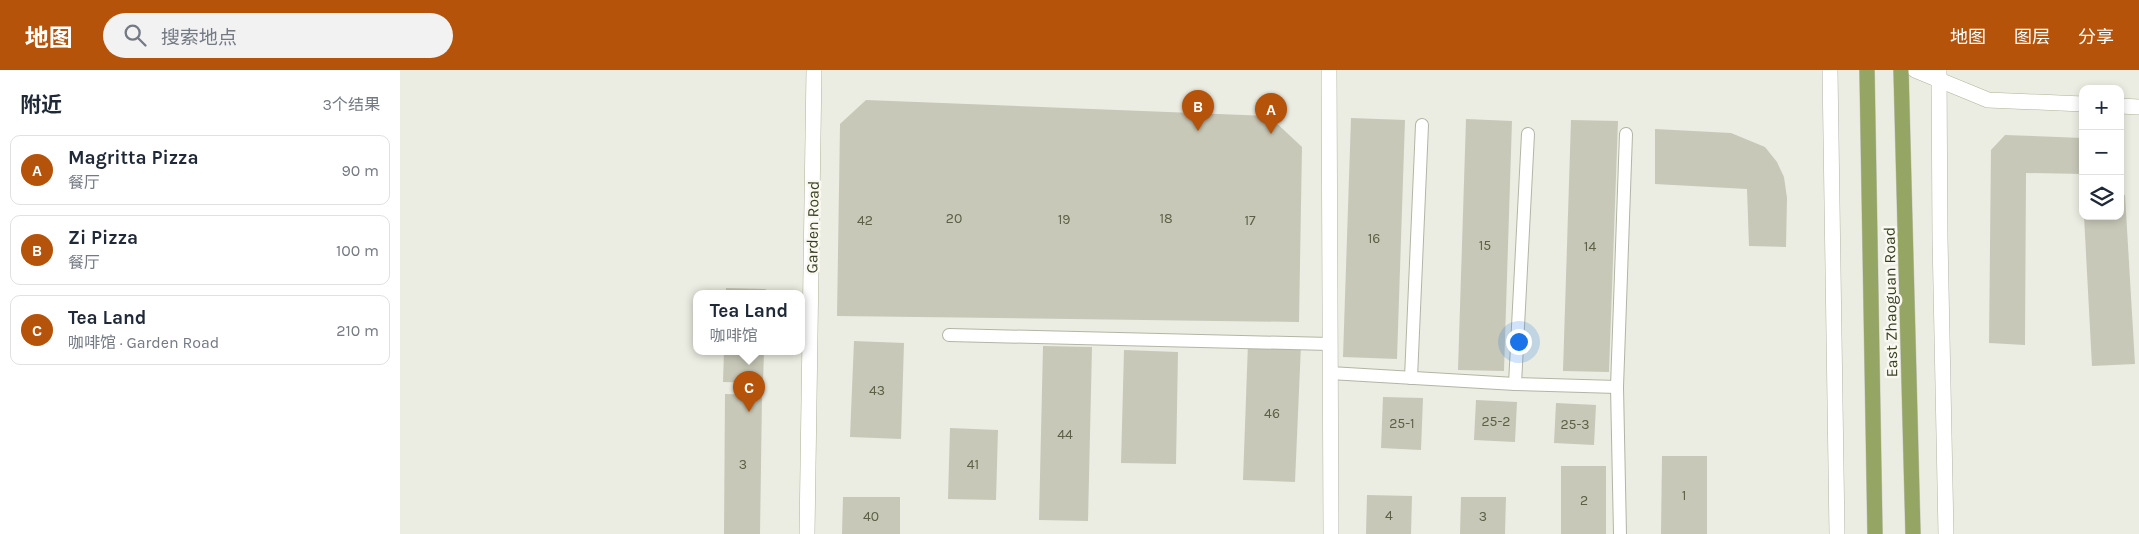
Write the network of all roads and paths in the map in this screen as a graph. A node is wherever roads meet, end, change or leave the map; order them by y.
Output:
1 (814, 70) edge
2 (1329, 70) edge
3 (1830, 70) edge
4 (1866, 70) edge
5 (1901, 70) edge
6 (1915, 70) edge
7 (1940, 70) edge
8 (2079, 104) edge
9 (2124, 106) edge
10 (2139, 107) edge
11 (1422, 124) dead end
12 (1528, 134) dead end
13 (1626, 134) dead end
14 (949, 335) dead end
15 (1330, 344) junction
16 (1330, 373) junction
17 (1411, 378) junction
18 (1515, 384) junction
19 (1617, 387) junction
20 (807, 534) edge
21 (1331, 534) edge
22 (1620, 534) edge
23 (1836, 534) edge
24 (1875, 534) edge
25 (1913, 534) edge
26 (1946, 534) edge

1 - 20 street, Garden Road
2 - 15 street
3 - 23 street
4 - 24 main road, East Zhaoguan Road
5 - 25 main road, East Zhaoguan Road
6 - 8 street
7 - 26 street
9 - 10 street
11 - 17 lane
12 - 18 lane
13 - 19 lane
14 - 15 lane
15 - 16 street
16 - 17 lane
16 - 21 street
17 - 18 lane
18 - 19 lane
19 - 22 lane

